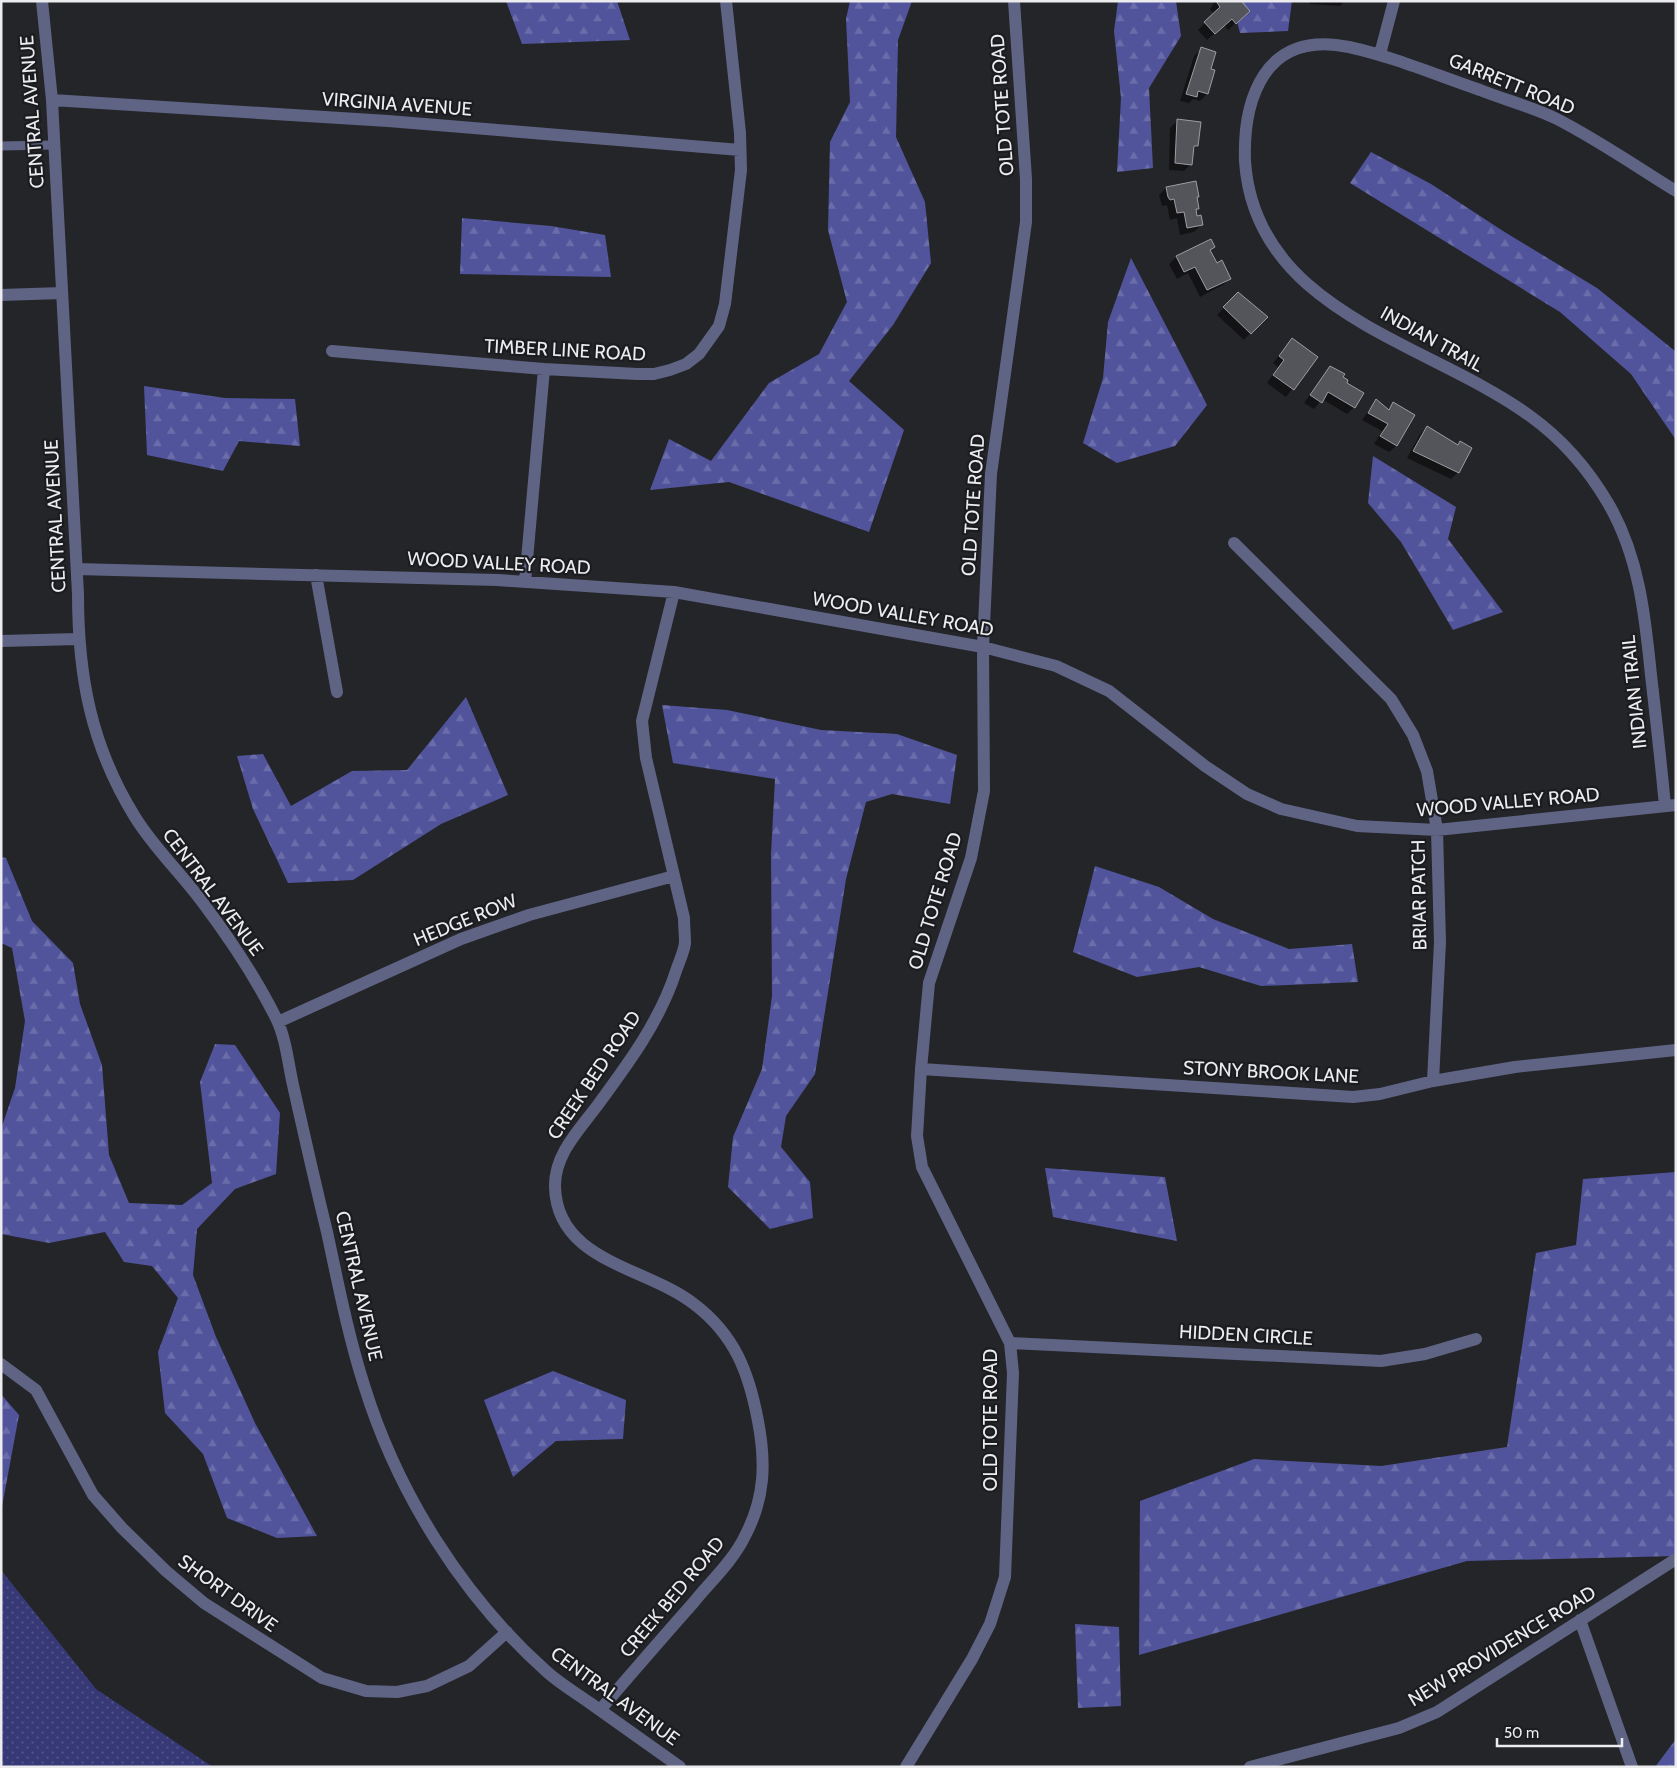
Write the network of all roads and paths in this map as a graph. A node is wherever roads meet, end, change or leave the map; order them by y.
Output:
1 (42, 1) edge
2 (726, 1) edge
3 (1014, 1) edge
4 (1394, 1) edge
5 (1380, 54) junction
6 (52, 100) junction
7 (54, 145) junction
8 (1, 146) edge
9 (740, 150) junction
10 (1676, 191) edge
11 (62, 293) junction
12 (1, 295) edge
13 (332, 352) dead end
14 (544, 370) junction
15 (1234, 543) dead end
16 (77, 569) junction
17 (316, 575) junction
18 (525, 582) junction
19 (674, 592) junction
20 (78, 639) junction
21 (1, 641) edge
22 (983, 646) junction
23 (337, 692) dead end
24 (1671, 805) edge
25 (1437, 830) junction
26 (674, 876) junction
27 (278, 1022) junction
28 (1676, 1050) edge
29 (921, 1069) junction
30 (1433, 1081) junction
31 (1476, 1339) dead end
32 (1010, 1343) junction
33 (1, 1364) edge
34 (1676, 1559) edge
35 (1580, 1620) junction
36 (507, 1632) junction
37 (600, 1710) junction
38 (680, 1767) edge
39 (906, 1767) edge
40 (1250, 1767) edge
41 (1632, 1767) edge

1 - 6 street, CENTRAL AVENUE
2 - 9 street, TIMBER LINE ROAD
3 - 22 street, OLD TOTE ROAD
4 - 5 street
5 - 10 street, GARRETT ROAD
5 - 24 street, INDIAN TRAIL
6 - 7 street, CENTRAL AVENUE
6 - 9 street, VIRGINIA AVENUE
7 - 8 lane
7 - 11 street, CENTRAL AVENUE
9 - 14 street, TIMBER LINE ROAD
11 - 12 street
11 - 16 street, CENTRAL AVENUE
13 - 14 street, TIMBER LINE ROAD
14 - 18 street
15 - 25 street, BRIAR PATCH
16 - 17 street, WOOD VALLEY ROAD
16 - 20 street, CENTRAL AVENUE
17 - 18 street, WOOD VALLEY ROAD
17 - 23 street
18 - 19 street, WOOD VALLEY ROAD
19 - 22 street, WOOD VALLEY ROAD
19 - 26 street, CREEK BED ROAD
20 - 21 street
20 - 27 street, CENTRAL AVENUE
22 - 25 street, WOOD VALLEY ROAD
22 - 29 street, OLD TOTE ROAD
24 - 25 street, WOOD VALLEY ROAD
25 - 30 street, BRIAR PATCH
26 - 27 street, HEDGE ROW
26 - 37 street, CREEK BED ROAD
27 - 36 street, CENTRAL AVENUE
28 - 30 street, STONY BROOK LANE
29 - 30 street, STONY BROOK LANE
29 - 32 street, OLD TOTE ROAD
31 - 32 street, HIDDEN CIRCLE
32 - 39 street, OLD TOTE ROAD
33 - 36 street, SHORT DRIVE
34 - 35 street, NEW PROVIDENCE ROAD
35 - 40 street, NEW PROVIDENCE ROAD
35 - 41 street
36 - 37 street, CENTRAL AVENUE
37 - 38 street, CENTRAL AVENUE

